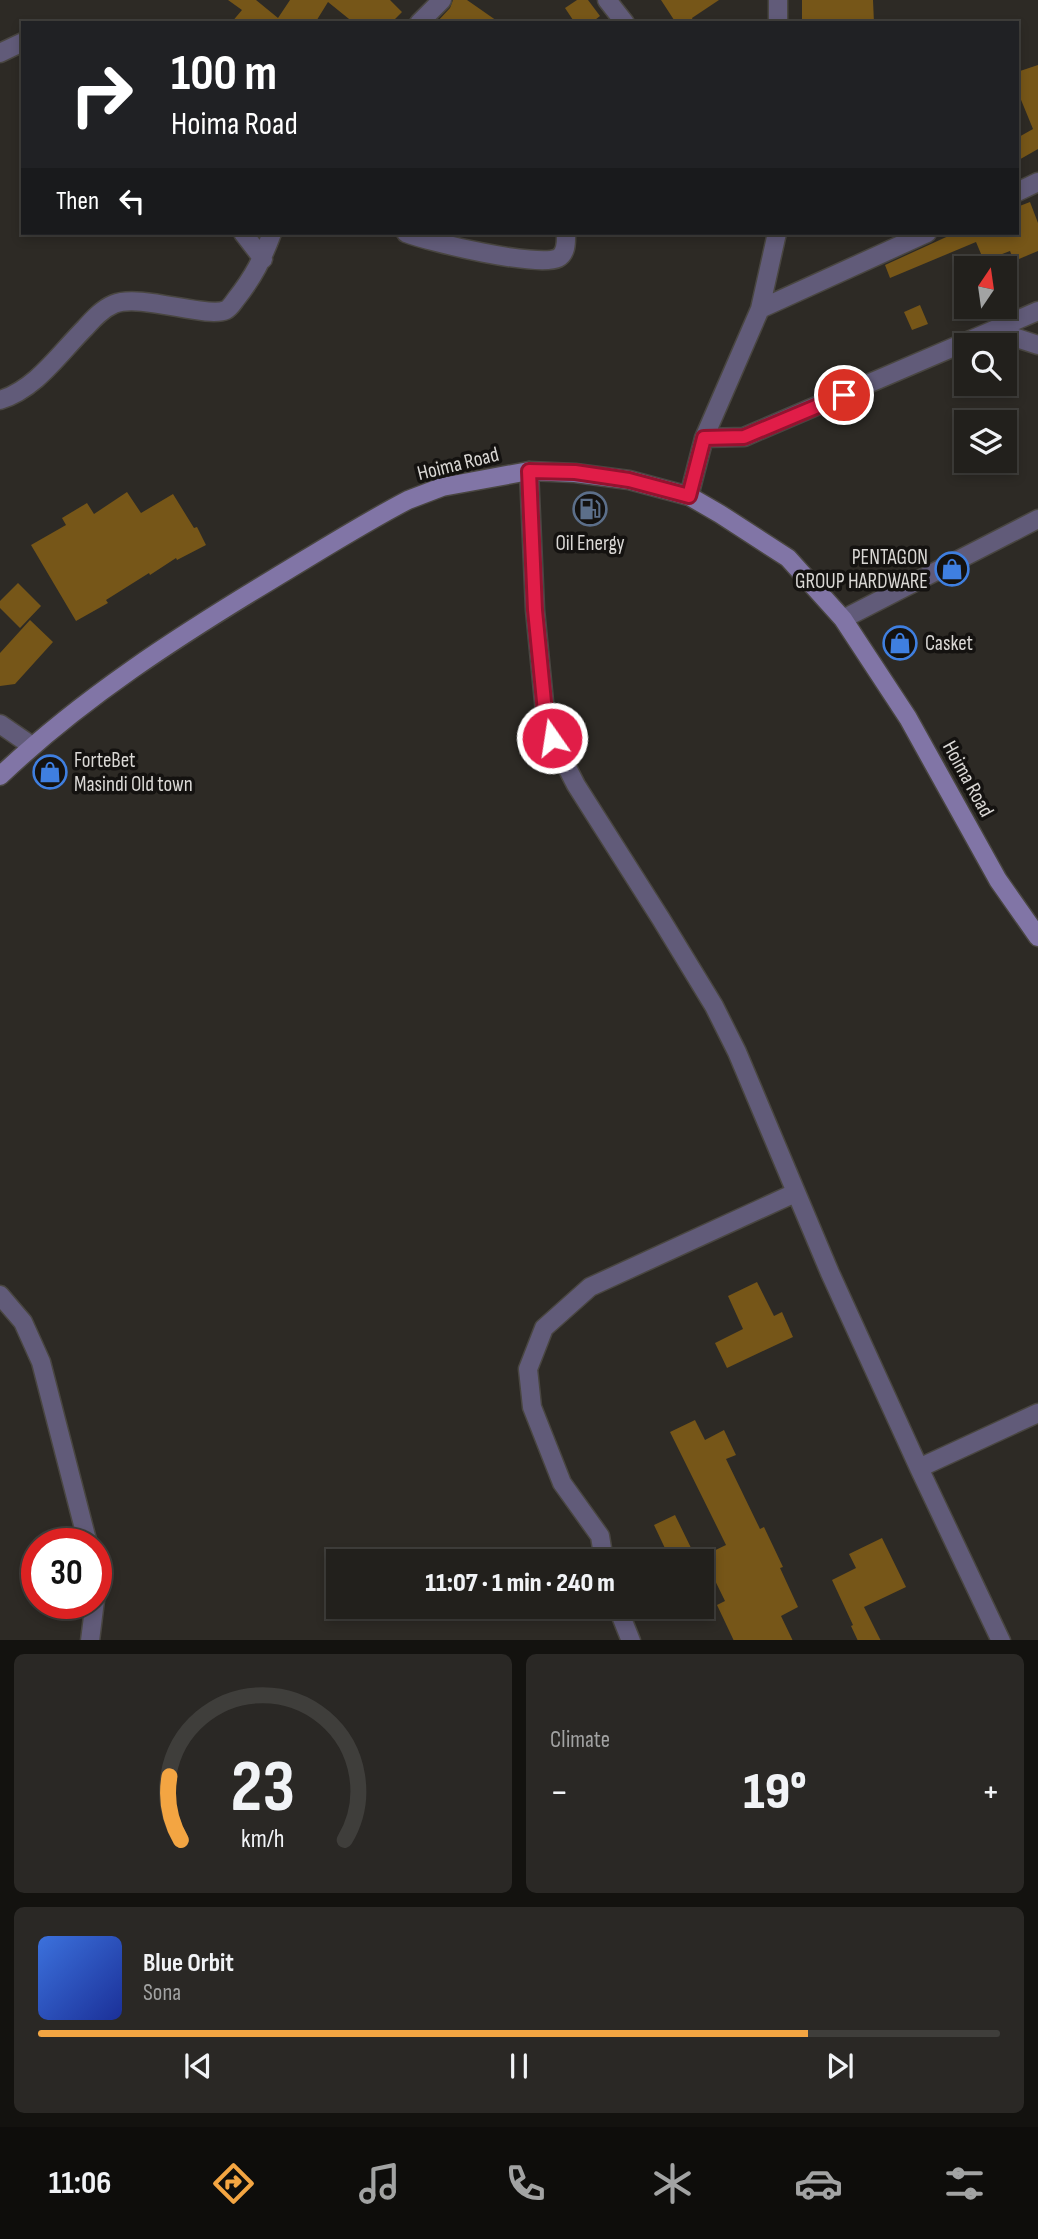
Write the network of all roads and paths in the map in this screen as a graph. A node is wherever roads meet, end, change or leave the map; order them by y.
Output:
1 (442, 0) edge
2 (607, 0) edge
3 (778, 0) edge
4 (421, 21) edge
5 (623, 21) edge
6 (778, 21) edge
7 (21, 43) edge
8 (0, 53) edge
9 (1038, 182) edge
10 (1019, 191) edge
11 (245, 235) edge
12 (271, 235) edge
13 (411, 235) edge
14 (566, 235) edge
15 (776, 235) edge
16 (923, 235) edge
17 (263, 259) junction
18 (760, 309) junction
19 (1038, 311) edge
20 (995, 331) junction
21 (1038, 345) edge
22 (0, 401) edge
23 (704, 438) junction
24 (529, 471) junction
25 (689, 496) junction
26 (1038, 519) edge
27 (843, 619) junction
28 (0, 724) edge
29 (32, 746) junction
30 (0, 776) edge
31 (1038, 937) edge
32 (795, 1193) junction
33 (0, 1295) edge
34 (1038, 1413) edge
35 (919, 1468) junction
36 (85, 1528) edge
37 (602, 1549) edge
38 (93, 1619) edge
39 (623, 1619) edge
40 (90, 1640) edge
41 (632, 1640) edge
42 (1002, 1640) edge

1 - 4 street
2 - 5 street
3 - 6 street
7 - 8 street
9 - 10 street
11 - 17 street
12 - 17 street
13 - 14 street
15 - 18 street
16 - 18 street
17 - 22 street
18 - 23 street
19 - 20 street
20 - 21 street
20 - 23 street
23 - 25 street
24 - 25 main road, Hoima Road
24 - 29 main road, Hoima Road
24 - 32 street
25 - 27 main road, Hoima Road
26 - 27 street
27 - 31 main road, Hoima Road
28 - 29 street
29 - 30 main road, Hoima Road
32 - 35 street
32 - 37 street
33 - 36 street
34 - 35 street
35 - 42 street
38 - 40 street
39 - 41 street

